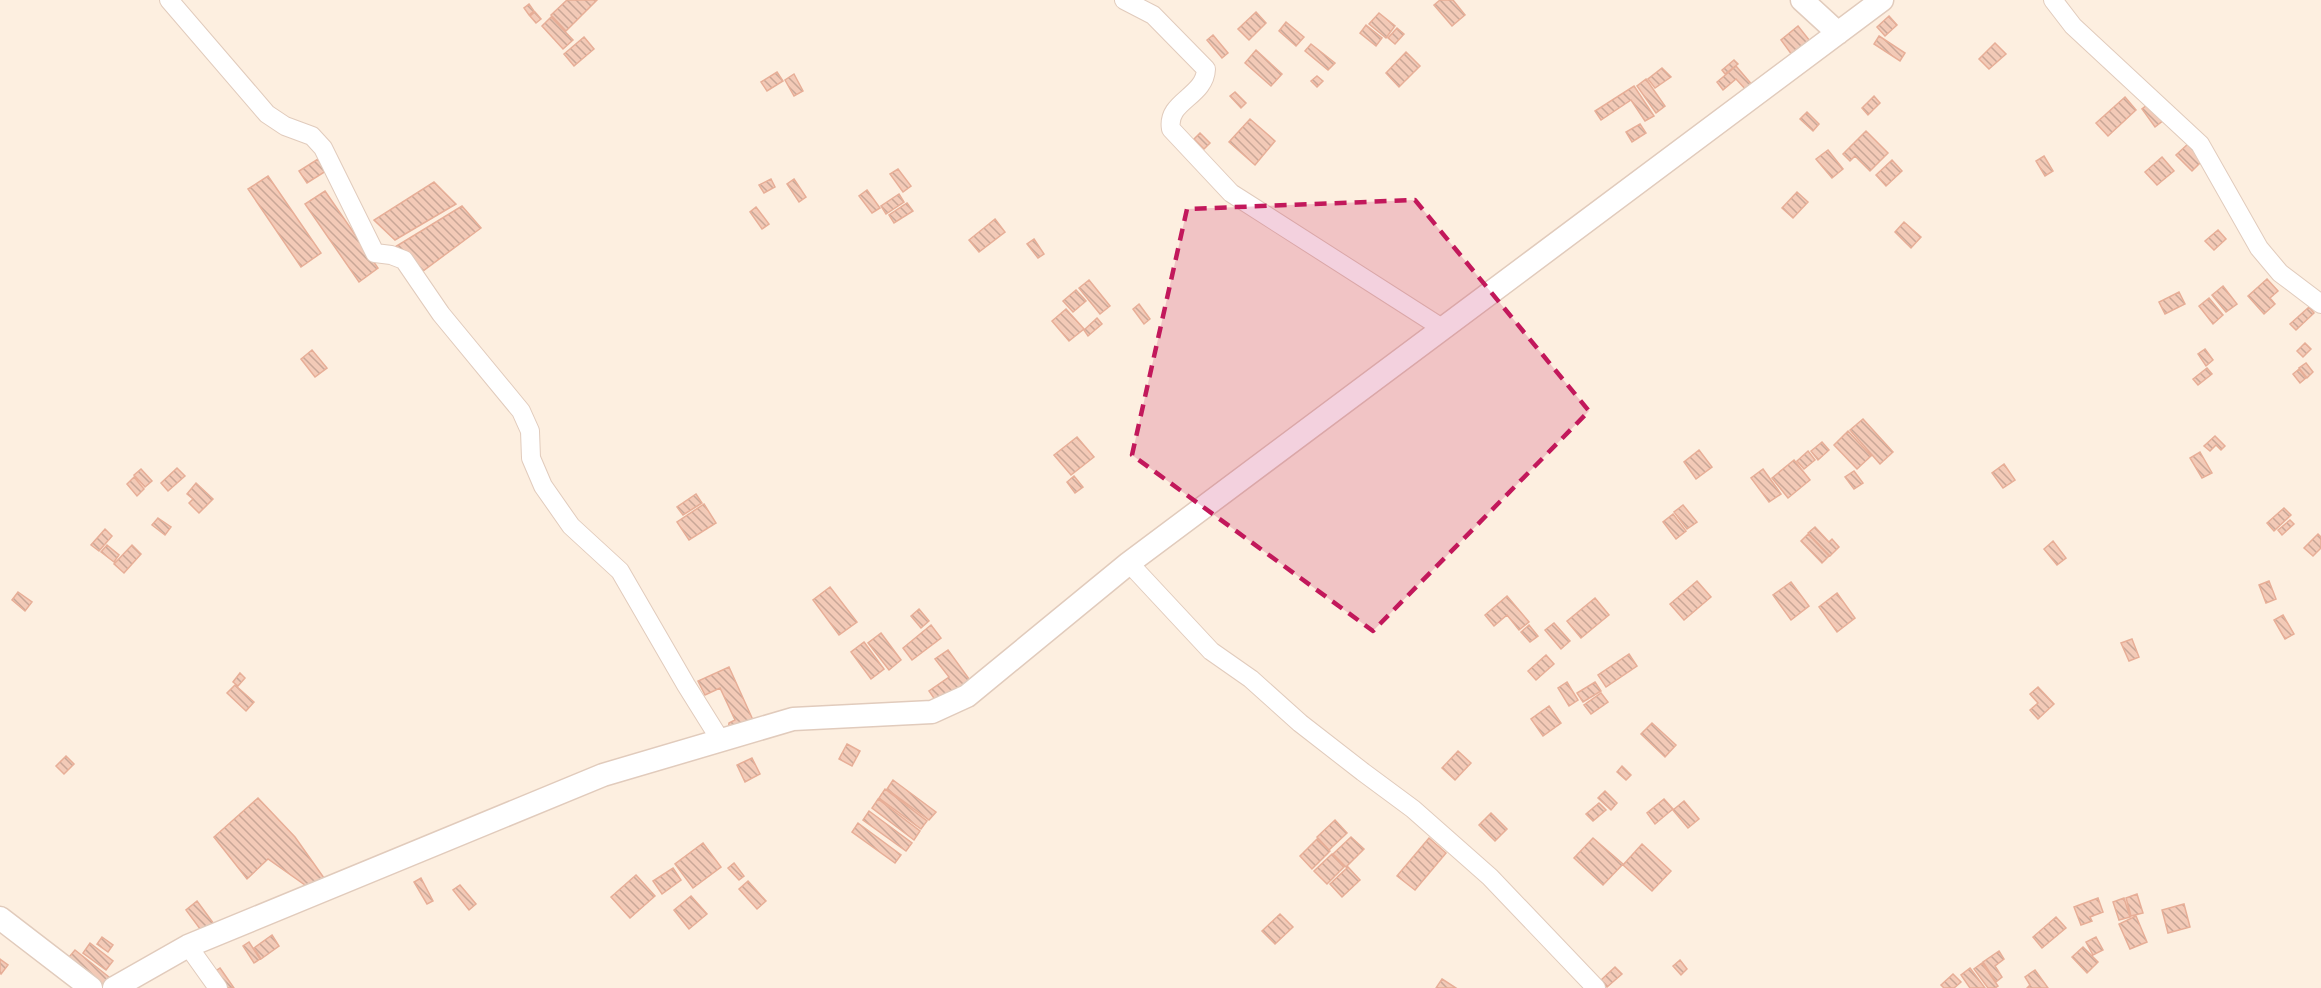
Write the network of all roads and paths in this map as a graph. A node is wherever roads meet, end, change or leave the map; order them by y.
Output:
1 (170, 0) edge
2 (1125, 0) edge
3 (1802, 0) edge
4 (1882, 0) edge
5 (2053, 0) edge
6 (1838, 33) junction
7 (2321, 304) edge
8 (1442, 328) junction
9 (1129, 562) junction
10 (722, 741) junction
11 (0, 918) edge
12 (188, 946) junction
13 (91, 988) edge
14 (114, 988) edge
15 (218, 988) edge
16 (1596, 988) edge

1 - 10 street
2 - 8 street
3 - 6 street
4 - 6 street
5 - 7 street
6 - 8 street
8 - 9 street
9 - 10 street
9 - 16 street
10 - 12 street
11 - 13 street
12 - 14 street
12 - 15 street

